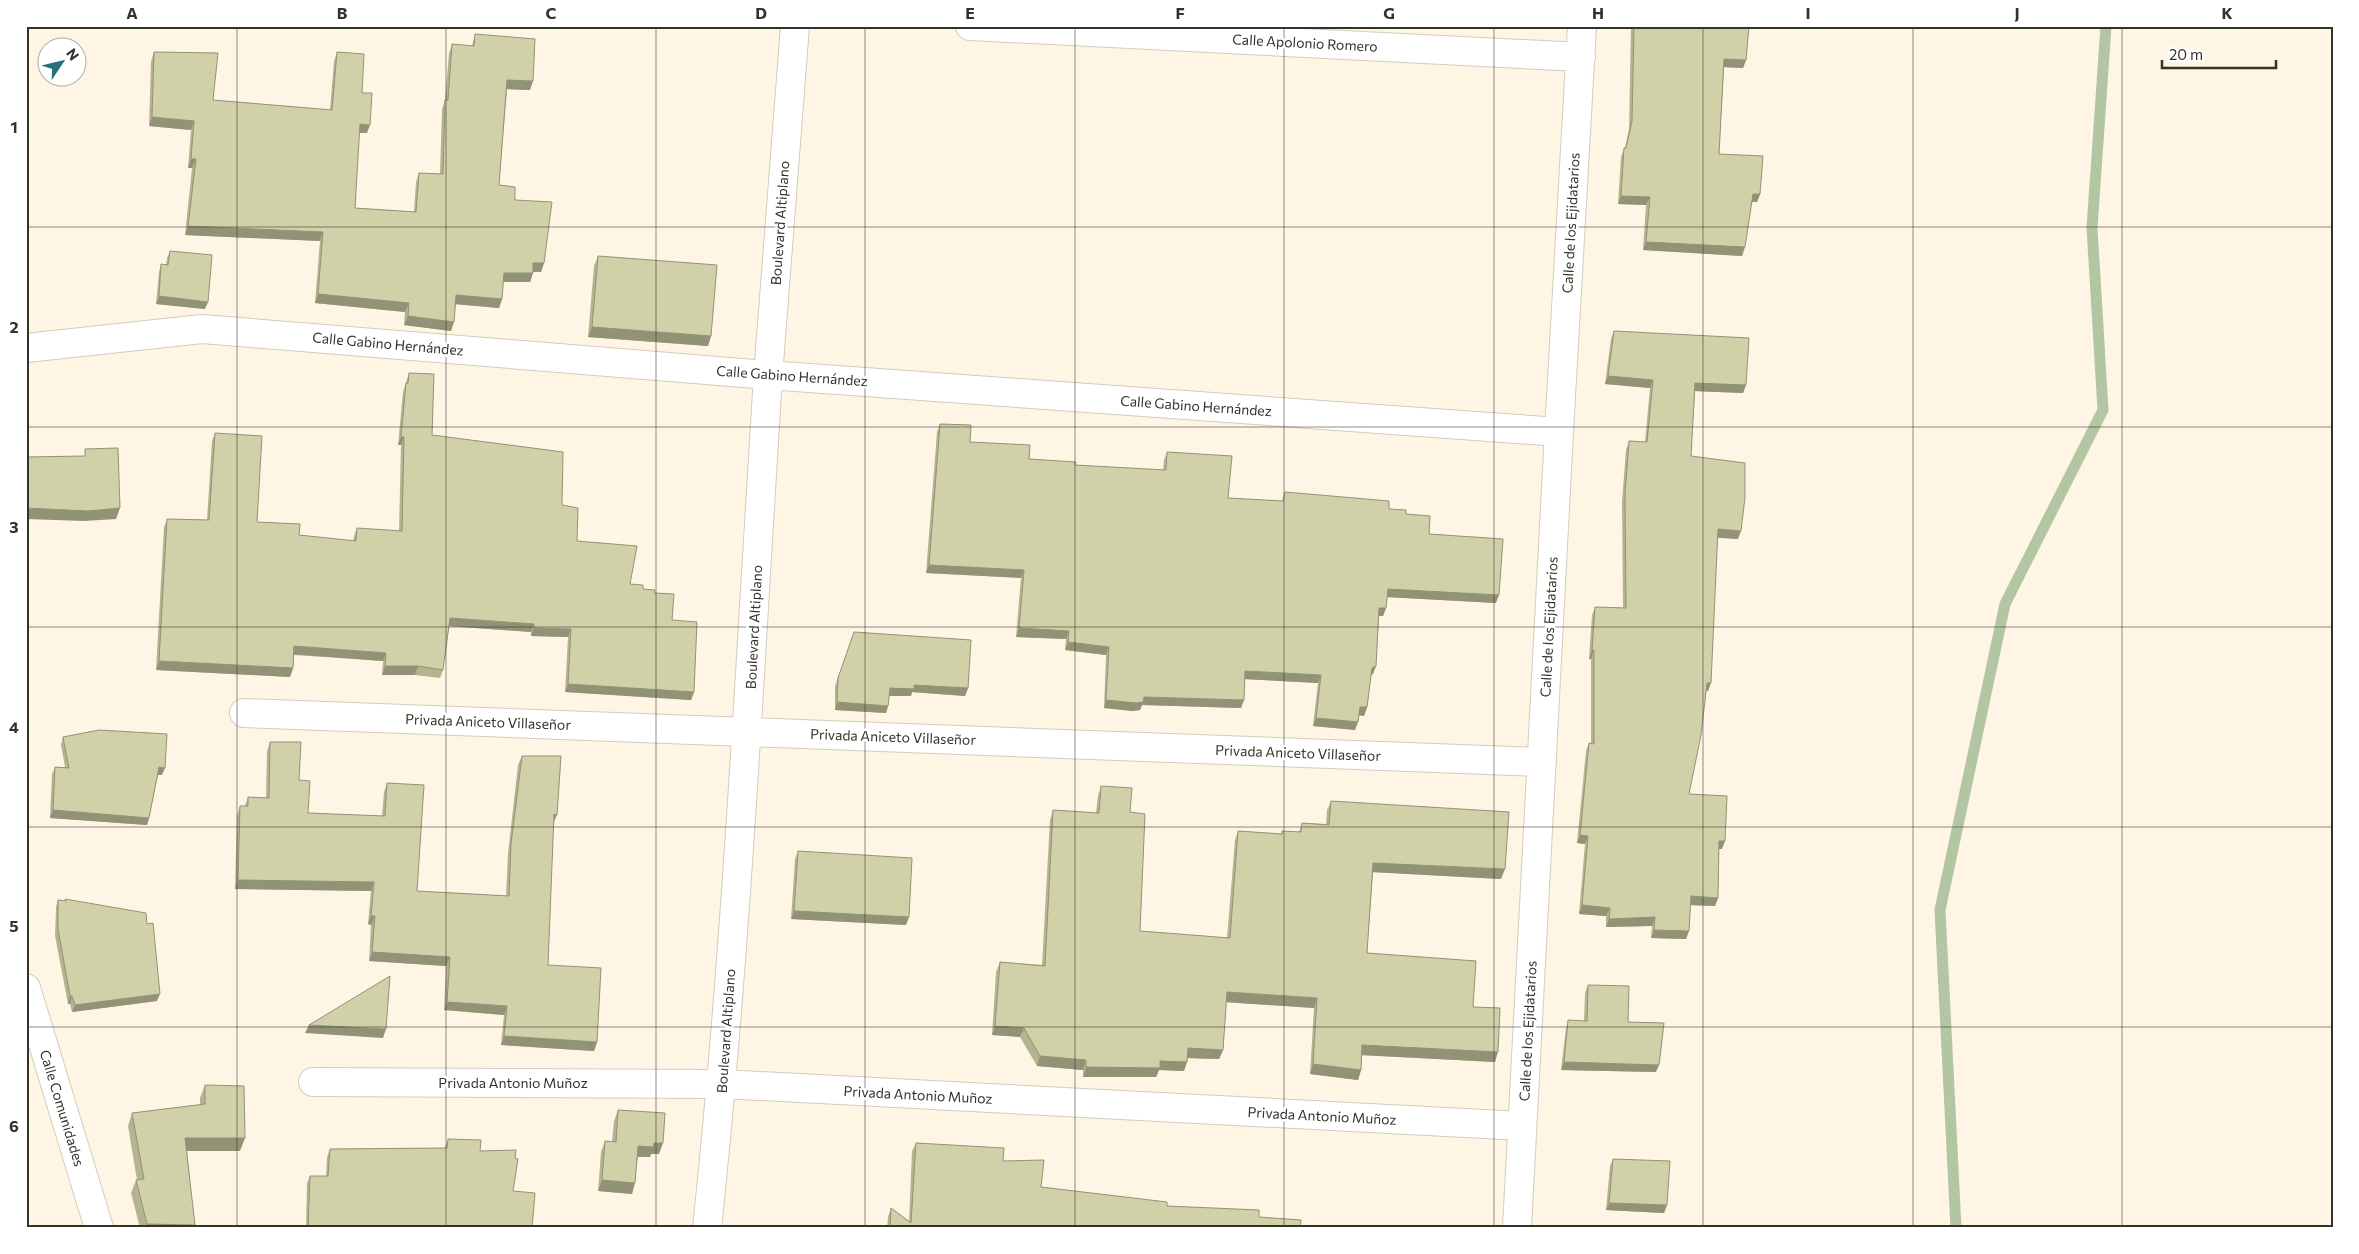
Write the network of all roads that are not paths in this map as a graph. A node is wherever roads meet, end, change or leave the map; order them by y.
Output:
1 (795, 26) edge
2 (970, 26) edge
3 (1582, 26) edge
4 (1581, 57) junction
5 (26, 348) edge
6 (768, 375) junction
7 (1559, 432) junction
8 (244, 713) dead end
9 (748, 731) junction
10 (1542, 762) junction
11 (26, 988) edge
12 (313, 1082) dead end
13 (722, 1084) junction
14 (1522, 1126) junction
15 (99, 1228) edge
16 (707, 1228) edge
17 (1517, 1228) edge

1 - 6 street, Boulevard Altiplano
2 - 4 street, Calle Apolonio Romero
3 - 4 street, Calle de los Ejidatarios
4 - 7 street, Calle de los Ejidatarios
5 - 6 street, Calle Gabino Hernández
6 - 7 street, Calle Gabino Hernández
6 - 9 street, Boulevard Altiplano
7 - 10 street, Calle de los Ejidatarios
8 - 9 street, Privada Aniceto Villaseñor
9 - 10 street, Privada Aniceto Villaseñor
9 - 13 street, Boulevard Altiplano
10 - 14 street, Calle de los Ejidatarios
11 - 15 street, Calle Comunidades
12 - 13 street, Privada Antonio Muñoz
13 - 14 street, Privada Antonio Muñoz
13 - 16 street, Boulevard Altiplano
14 - 17 street, Calle de los Ejidatarios

